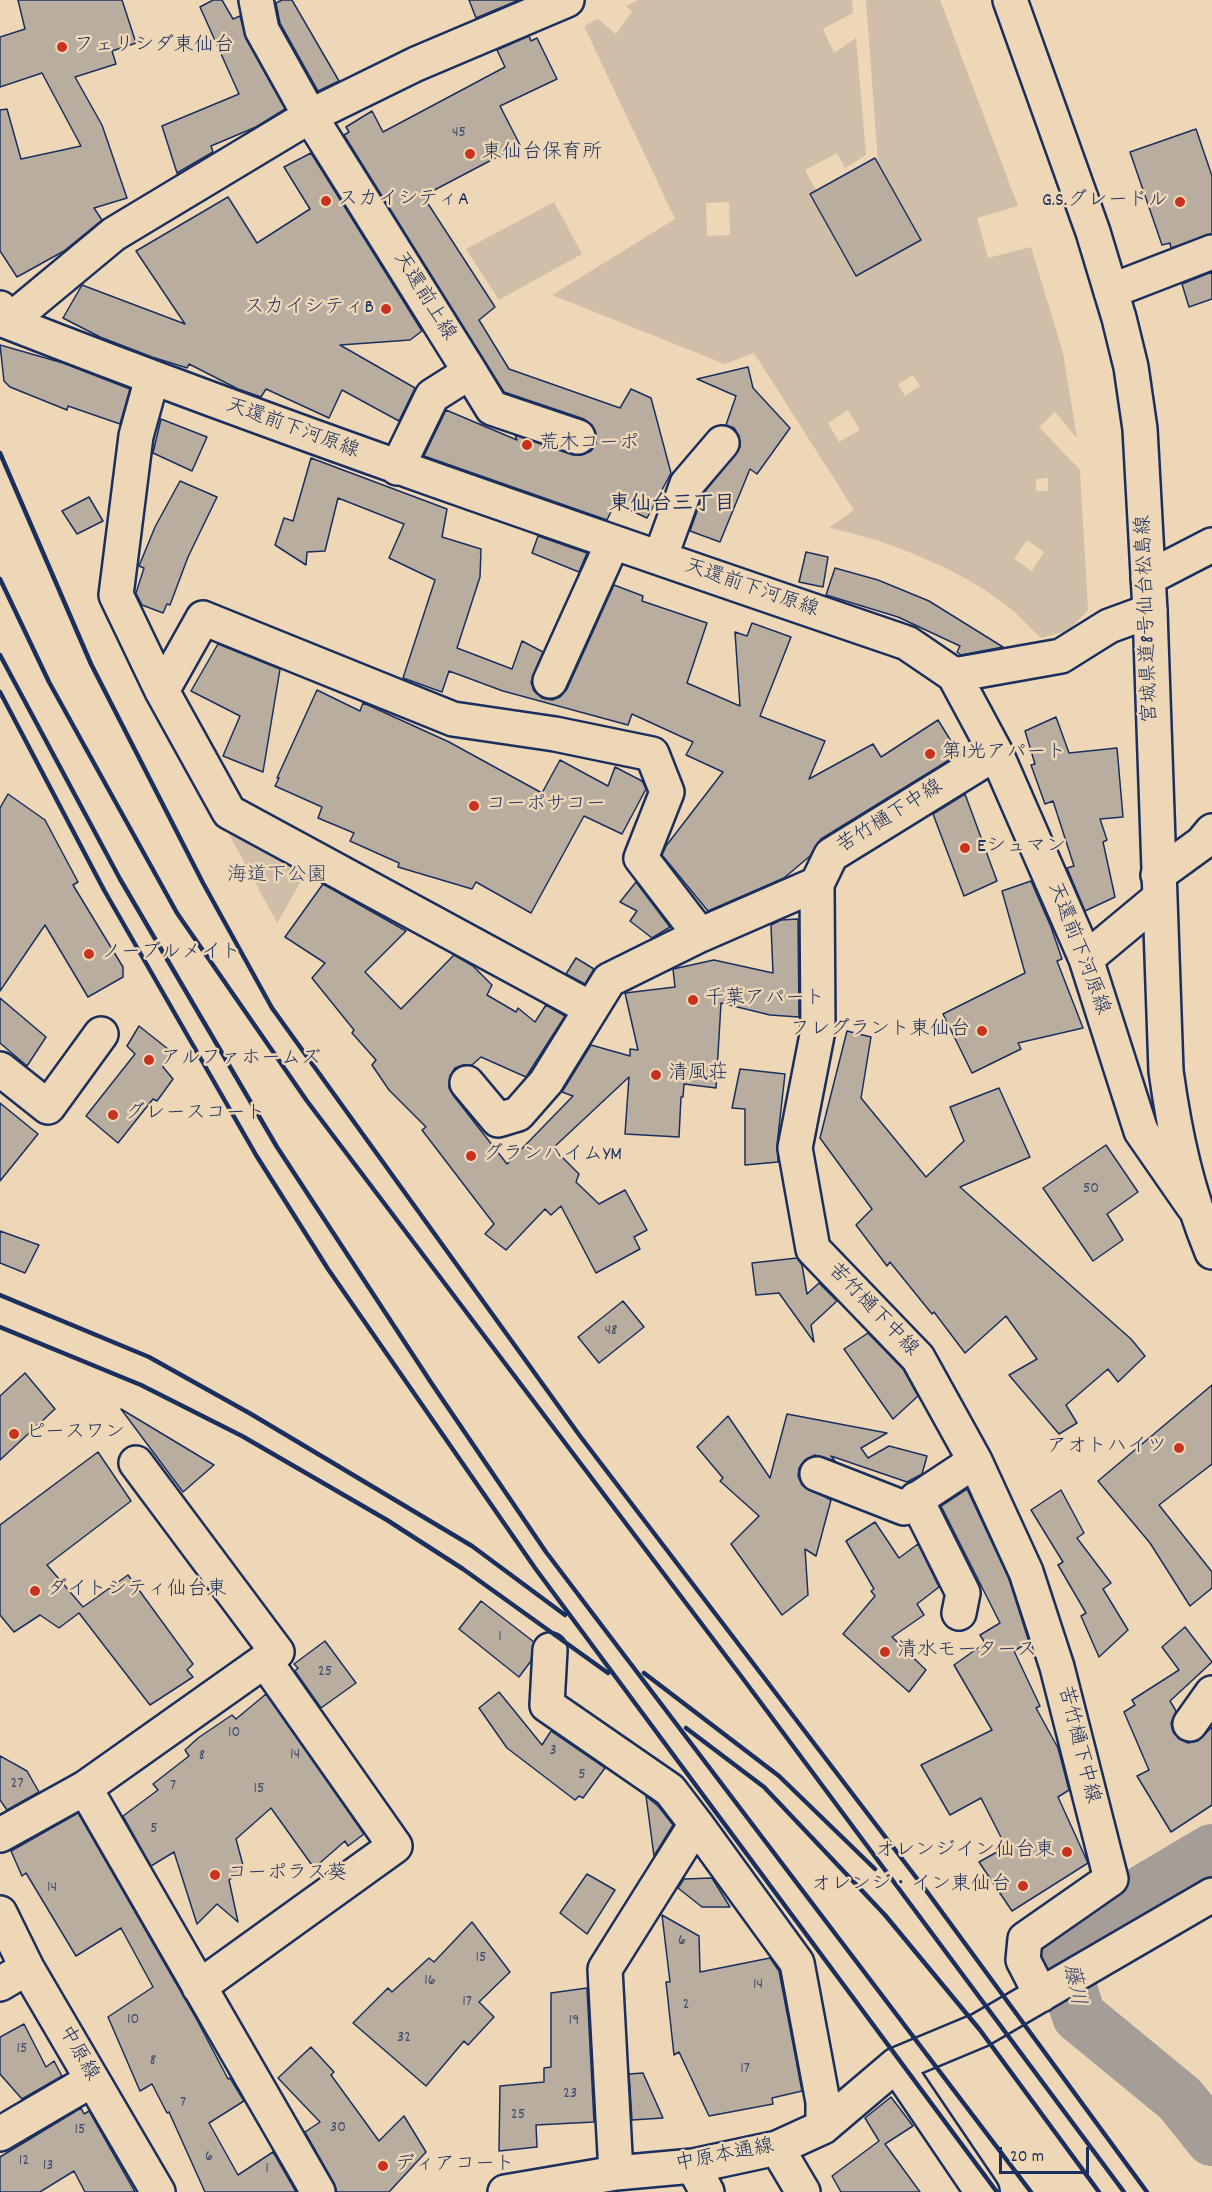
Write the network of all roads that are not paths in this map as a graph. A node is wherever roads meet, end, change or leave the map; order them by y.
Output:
1 (256, 0) edge
2 (567, 0) edge
3 (1011, 0) edge
4 (310, 116) junction
5 (1212, 252) edge
6 (1111, 291) junction
7 (4, 315) edge
8 (470, 372) junction
9 (152, 378) junction
10 (578, 437) dead end
11 (722, 443) dead end
12 (397, 468) junction
13 (613, 542) junction
14 (1212, 545) edge
15 (660, 558) junction
16 (1148, 578) junction
17 (1150, 611) junction
18 (954, 675) junction
19 (550, 681) dead end
20 (162, 691) junction
21 (996, 753) junction
22 (1212, 831) edge
23 (817, 884) junction
24 (1158, 887) junction
25 (700, 935) junction
26 (1086, 959) junction
27 (590, 1008) junction
28 (101, 1034) dead end
29 (2, 1074) edge
30 (467, 1083) dead end
31 (1193, 1206) junction
32 (1212, 1252) edge
33 (975, 1461) junction
34 (136, 1463) dead end
35 (817, 1474) dead end
36 (916, 1499) junction
37 (958, 1614) dead end
38 (550, 1650) dead end
39 (265, 1661) junction
40 (1212, 1693) edge
41 (1190, 1724) dead end
42 (85, 1788) junction
43 (696, 1824) junction
44 (0, 1835) edge
45 (1212, 1895) edge
46 (0, 1913) edge
47 (13, 1976) edge
48 (199, 1987) junction
49 (1044, 1993) junction
50 (896, 2065) junction
51 (92, 2080) junction
52 (823, 2127) junction
53 (0, 2134) edge
54 (777, 2148) junction
55 (616, 2173) junction
56 (700, 2179) edge
57 (158, 2192) edge
58 (318, 2192) edge
59 (505, 2192) edge
60 (802, 2192) edge
61 (982, 2192) edge

1 - 4 street, 天還前上線
2 - 4 street
3 - 6 street, 宮城県道8号仙台松島線
4 - 7 street
4 - 8 street, 天還前上線
5 - 6 street
6 - 16 street, 宮城県道8号仙台松島線
7 - 9 street, 天還前下河原線
8 - 10 street, 天還前上線
8 - 12 street
9 - 12 street, 天還前下河原線
9 - 20 street
11 - 15 street
12 - 13 street, 天還前下河原線
13 - 15 street, 天還前下河原線
13 - 19 street
14 - 16 street
15 - 18 street, 天還前下河原線
16 - 17 street, 宮城県道8号仙台松島線
17 - 18 street
17 - 24 street, 宮城県道8号仙台松島線
18 - 21 street, 天還前下河原線
20 - 25 street
20 - 27 street
21 - 23 street, 苦竹樋下中線
21 - 26 street, 天還前下河原線
22 - 24 street
23 - 25 street
23 - 33 street, 苦竹樋下中線
24 - 26 street
24 - 31 street, 宮城県道8号仙台松島線
25 - 27 street
26 - 31 street, 天還前下河原線
27 - 30 street
28 - 29 street
31 - 32 street, 宮城県道8号仙台松島線
33 - 36 street
33 - 49 street, 苦竹樋下中線
34 - 39 street
35 - 36 street
36 - 37 street
38 - 43 street
39 - 42 street
39 - 48 street
40 - 41 street
42 - 44 street
42 - 48 street
43 - 52 street
43 - 55 street
45 - 49 street, 中原本通線
46 - 47 street, 中原線
47 - 51 street, 中原線
48 - 58 street
49 - 50 street, 中原本通線
50 - 52 street, 中原本通線
50 - 61 street
51 - 53 street
51 - 57 street, 中原線
52 - 54 street, 中原本通線
54 - 56 street, 中原本通線
54 - 60 street
55 - 56 street, 中原本通線
55 - 59 street, 中原本通線

